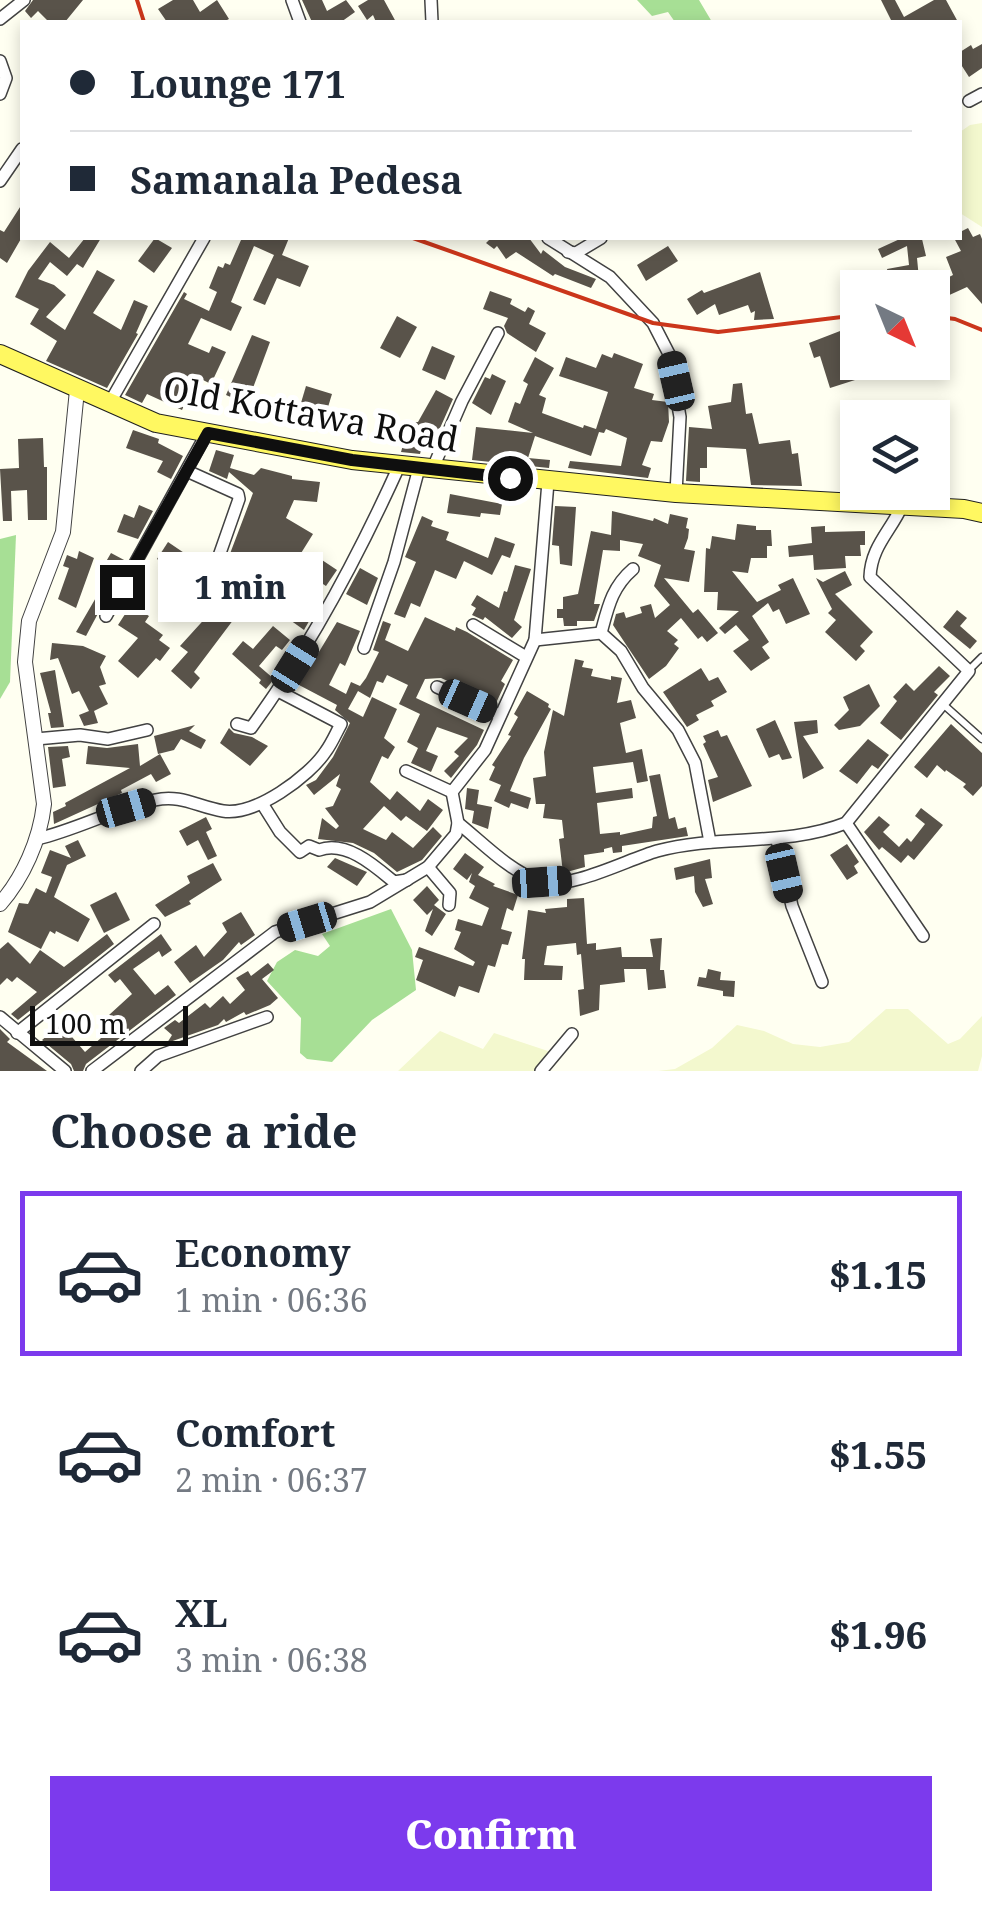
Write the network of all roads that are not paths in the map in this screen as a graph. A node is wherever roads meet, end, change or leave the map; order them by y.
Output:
1 (24, 0) edge
2 (0, 19) edge
3 (0, 62) edge
4 (0, 94) edge
5 (982, 94) edge
6 (969, 101) dead end
7 (20, 153) edge
8 (0, 181) edge
9 (203, 240) edge
10 (551, 240) edge
11 (597, 240) edge
12 (568, 252) junction
13 (498, 332) dead end
14 (0, 354) edge
15 (77, 390) junction
16 (109, 404) junction
17 (208, 433) junction
18 (400, 464) junction
19 (425, 469) junction
20 (186, 471) junction
21 (548, 482) junction
22 (676, 493) junction
23 (840, 502) edge
24 (950, 508) edge
25 (899, 510) edge
26 (982, 513) edge
27 (219, 556) dead end
28 (633, 570) dead end
29 (106, 616) dead end
30 (473, 625) dead end
31 (602, 633) junction
32 (535, 640) junction
33 (364, 648) dead end
34 (526, 656) junction
35 (982, 657) edge
36 (969, 670) junction
37 (436, 687) dead end
38 (278, 691) junction
39 (944, 705) junction
40 (499, 715) junction
41 (237, 724) dead end
42 (147, 730) dead end
43 (36, 739) junction
44 (982, 739) edge
45 (406, 771) dead end
46 (452, 792) junction
47 (263, 804) junction
48 (846, 822) junction
49 (458, 823) junction
50 (37, 839) junction
51 (777, 840) junction
52 (710, 842) junction
53 (428, 867) junction
54 (411, 880) junction
55 (0, 904) edge
56 (449, 905) dead end
57 (154, 924) dead end
58 (924, 936) dead end
59 (822, 982) dead end
60 (0, 1017) edge
61 (267, 1017) dead end
62 (18, 1033) junction
63 (572, 1034) dead end
64 (65, 1071) edge
65 (92, 1071) edge
66 (142, 1071) edge
67 (541, 1071) edge

1 - 2 street
3 - 4 street
5 - 6 street
7 - 8 street
9 - 16 street
10 - 12 street
11 - 12 street
12 - 22 street
13 - 19 street
14 - 15 main road, Old Kottawa Road
15 - 16 main road, Old Kottawa Road
15 - 43 street
16 - 17 main road, Old Kottawa Road
17 - 18 main road, Old Kottawa Road
17 - 20 street
18 - 19 main road, Old Kottawa Road
18 - 38 street
19 - 21 main road, Old Kottawa Road
19 - 33 street
20 - 27 street
20 - 29 street
21 - 22 main road, Old Kottawa Road
21 - 32 street
22 - 23 main road, Old Kottawa Road
24 - 26 main road, Old Kottawa Road
25 - 36 street
28 - 31 street
30 - 34 street
31 - 32 street
31 - 52 street
32 - 34 street
34 - 40 street
35 - 36 lane
36 - 39 street
37 - 40 street
38 - 41 street
38 - 47 street
39 - 44 lane
39 - 48 street
40 - 46 street
42 - 43 street
43 - 50 street
45 - 46 street
46 - 49 street
47 - 50 street
47 - 54 street
48 - 51 street
48 - 58 street
49 - 52 street
49 - 53 street
50 - 55 street
51 - 52 street
51 - 59 street
53 - 54 street
53 - 56 street
54 - 65 street
57 - 62 street
60 - 62 street
61 - 66 street
62 - 64 street
63 - 67 street

